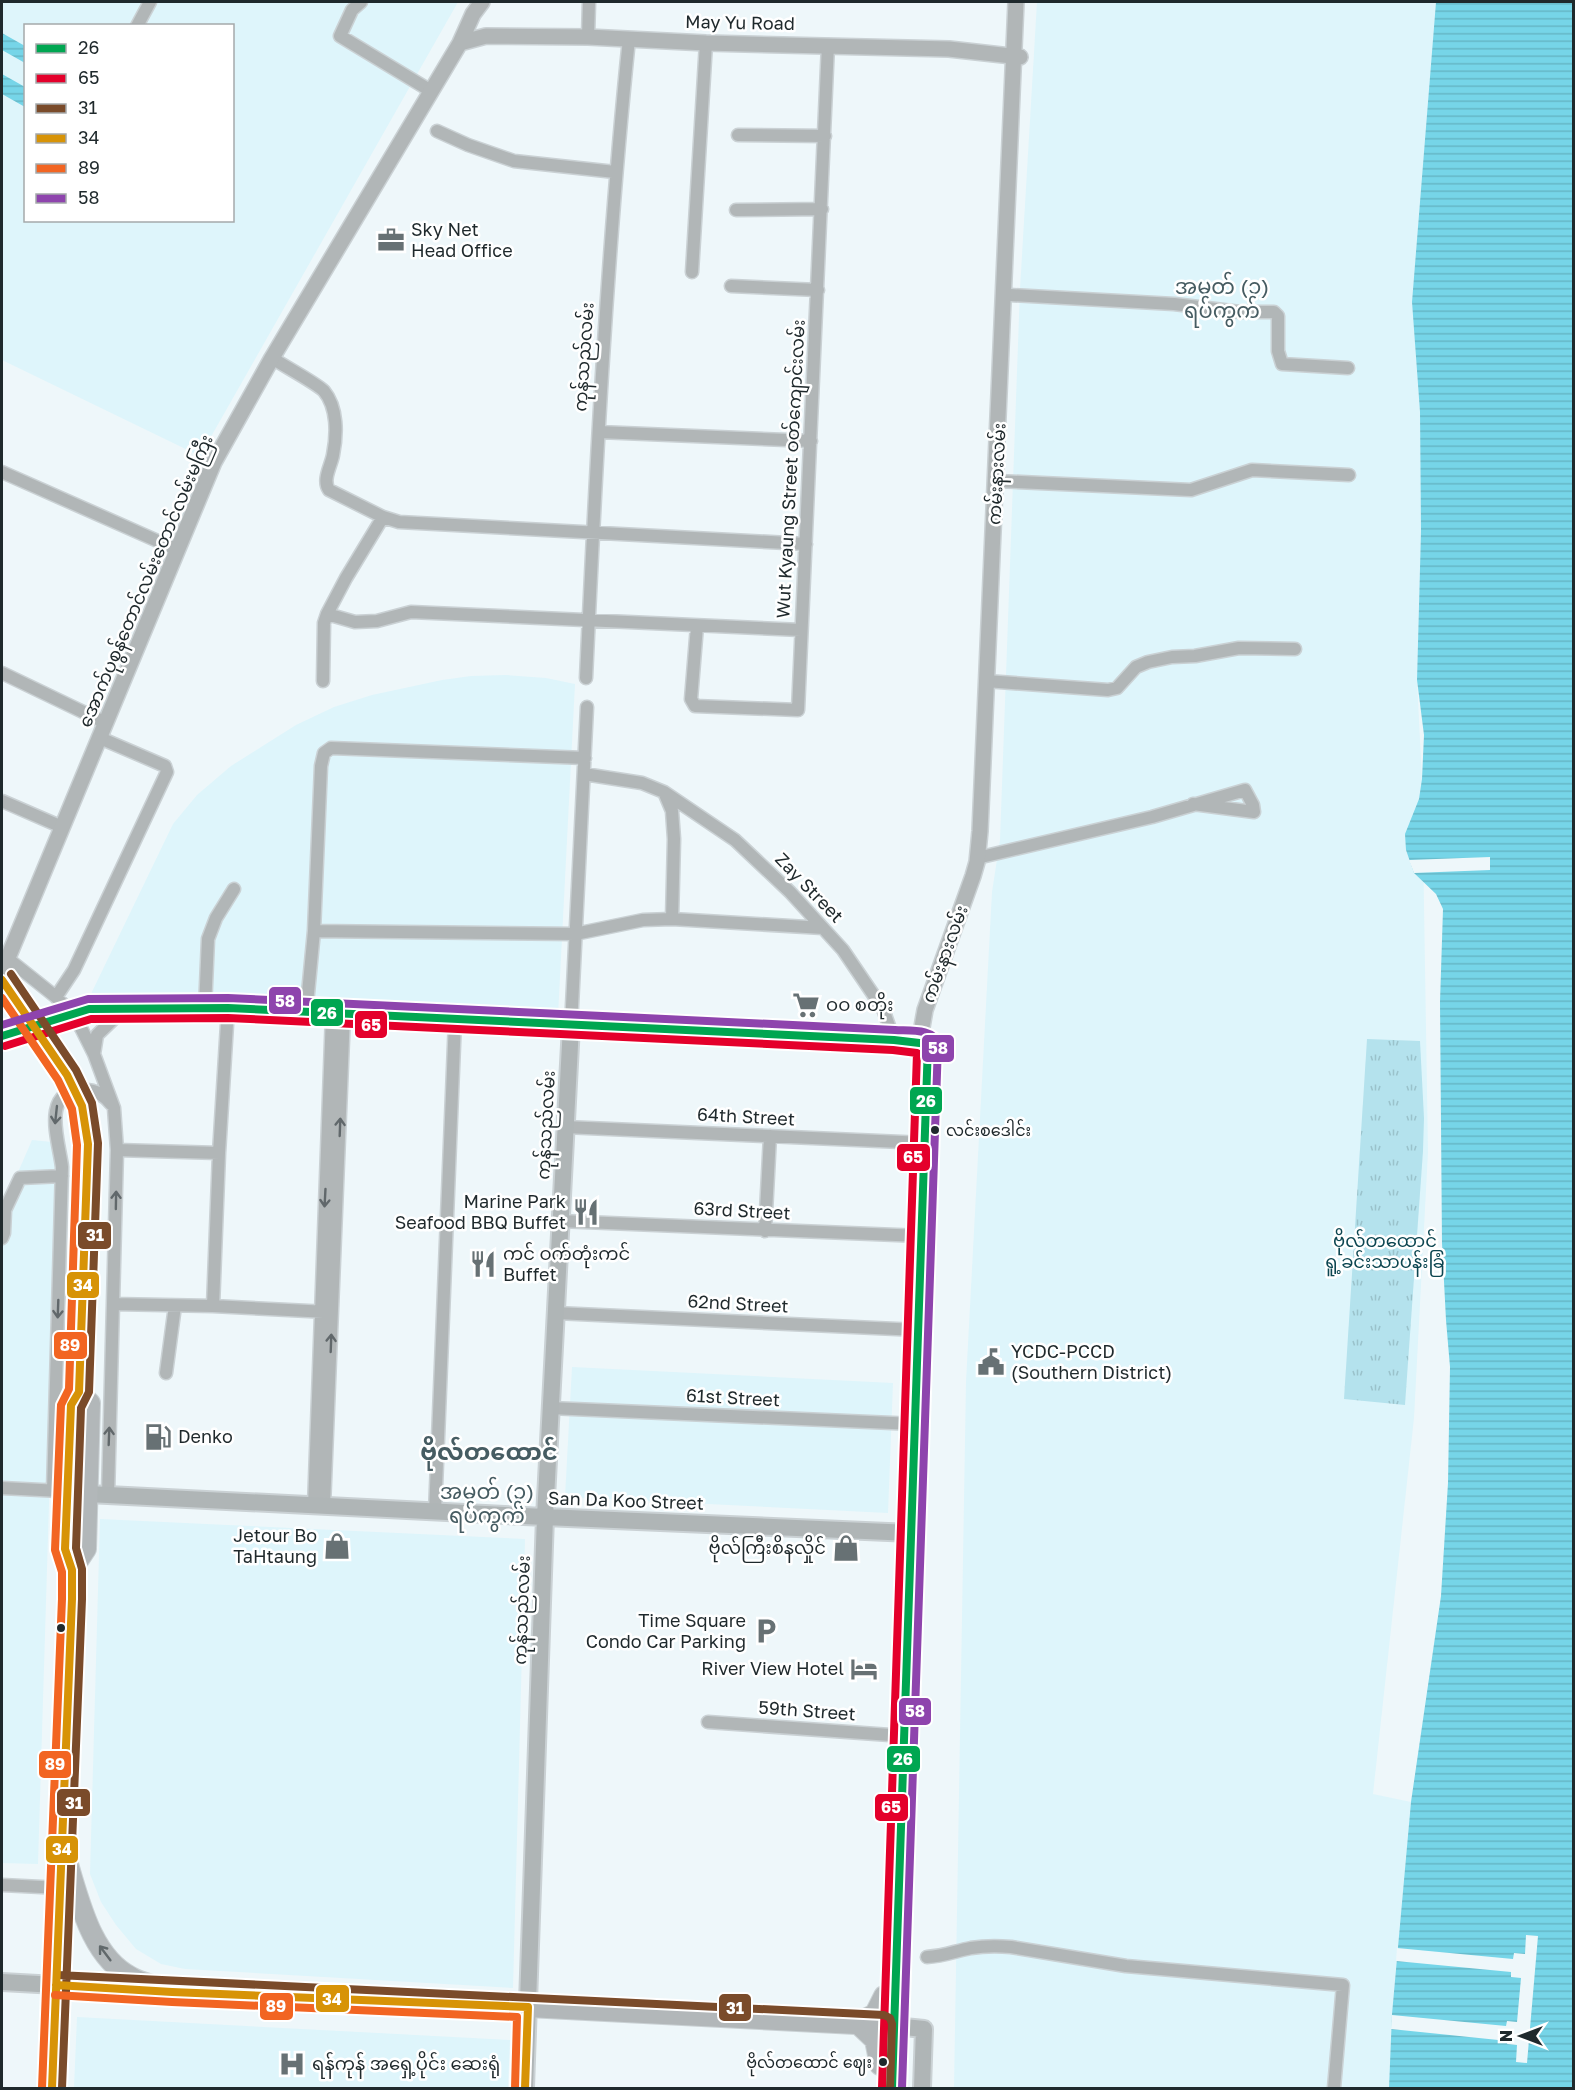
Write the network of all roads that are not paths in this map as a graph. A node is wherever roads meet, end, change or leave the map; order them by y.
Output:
1 (150, 2) edge
2 (361, 2) edge
3 (482, 2) edge
4 (590, 2) edge
5 (1016, 2) edge
6 (1022, 2) edge
7 (138, 24) edge
8 (588, 37) junction
9 (629, 39) junction
10 (460, 43) junction
11 (706, 43) junction
12 (828, 45) junction
13 (1017, 57) junction
14 (431, 91) junction
15 (437, 130) dead end
16 (738, 135) dead end
17 (825, 136) junction
18 (615, 172) junction
19 (822, 209) junction
20 (736, 210) dead end
21 (692, 272) dead end
22 (731, 286) dead end
23 (818, 290) junction
24 (1010, 295) junction
25 (272, 358) junction
26 (1348, 368) dead end
27 (599, 432) junction
28 (811, 441) junction
29 (2, 472) edge
30 (1349, 475) dead end
31 (999, 481) junction
32 (383, 517) junction
33 (594, 533) junction
34 (806, 544) junction
35 (178, 550) junction
36 (327, 614) junction
37 (589, 621) junction
38 (697, 626) junction
39 (801, 630) junction
40 (1295, 649) dead end
41 (2, 673) edge
42 (586, 678) dead end
43 (323, 681) dead end
44 (988, 681) junction
45 (587, 707) dead end
46 (106, 723) junction
47 (100, 738) junction
48 (585, 758) junction
49 (584, 774) junction
50 (664, 792) junction
51 (2, 801) edge
52 (1192, 804) dead end
53 (62, 827) junction
54 (981, 858) junction
55 (234, 889) dead end
56 (672, 919) junction
57 (823, 928) junction
58 (314, 931) junction
59 (575, 934) junction
60 (3, 962) edge
61 (2, 980) edge
62 (56, 998) junction
63 (125, 1008) junction
64 (206, 1008) junction
65 (228, 1008) junction
66 (71, 1013) junction
67 (306, 1014) junction
68 (338, 1014) junction
69 (455, 1020) junction
70 (571, 1026) junction
71 (2, 1036) edge
72 (894, 1040) junction
73 (923, 1044) junction
74 (94, 1054) junction
75 (114, 1108) junction
76 (566, 1127) junction
77 (770, 1136) junction
78 (920, 1143) junction
79 (117, 1150) junction
80 (219, 1153) junction
81 (62, 1176) junction
82 (560, 1221) junction
83 (765, 1231) junction
84 (917, 1236) junction
85 (2, 1238) edge
86 (113, 1304) junction
87 (175, 1306) junction
88 (213, 1306) junction
89 (327, 1312) junction
90 (556, 1313) junction
91 (913, 1330) junction
92 (166, 1372) dead end
93 (79, 1392) junction
94 (550, 1408) junction
95 (910, 1424) junction
96 (2, 1488) edge
97 (60, 1491) junction
98 (98, 1494) junction
99 (319, 1506) junction
100 (435, 1512) junction
101 (545, 1517) junction
102 (906, 1533) junction
103 (72, 1570) junction
104 (708, 1722) dead end
105 (899, 1736) junction
106 (63, 1847) junction
107 (2, 1885) edge
108 (61, 1888) junction
109 (927, 1957) dead end
110 (2, 1982) edge
111 (56, 1985) junction
112 (172, 1992) junction
113 (885, 1996) junction
114 (528, 2007) junction
115 (857, 2023) junction
116 (888, 2025) junction
117 (880, 2065) junction
118 (52, 2088) edge
119 (525, 2088) edge
120 (880, 2088) edge
121 (892, 2088) edge
122 (922, 2088) edge
123 (1334, 2088) edge

1 - 7 street
2 - 14 street
3 - 10 street, အောက်ပုစွန်တောင်လမ်းတောင်လမ်းမကြီး
4 - 8 street
5 - 13 street, ကမ်းနားလမ်း
6 - 13 street, ကမ်းနားလမ်း
8 - 9 street, May Yu Road
8 - 10 street, May Yu Road
9 - 11 street, May Yu Road
9 - 18 street, ကုန်သည်လမ်း
10 - 14 street, အောက်ပုစွန်တောင်လမ်းတောင်လမ်းမကြီး
11 - 12 street, May Yu Road
11 - 21 street
12 - 13 street, May Yu Road
12 - 17 street, Wut Kyaung Street ဝတ်ကျောင်းလမ်း
13 - 24 street, ကမ်းနားလမ်း
13 - 31 street, ကမ်းနားလမ်း
14 - 25 street, အောက်ပုစွန်တောင်လမ်းတောင်လမ်းမကြီး
15 - 18 street
16 - 17 street
17 - 19 street, Wut Kyaung Street ဝတ်ကျောင်းလမ်း
18 - 27 street, ကုန်သည်လမ်း
19 - 20 street
19 - 23 street, Wut Kyaung Street ဝတ်ကျောင်းလမ်း
22 - 23 street
23 - 28 street, Wut Kyaung Street ဝတ်ကျောင်းလမ်း
24 - 26 street
24 - 31 street, ကမ်းနားလမ်း
25 - 32 street
25 - 35 street, အောက်ပုစွန်တောင်လမ်းတောင်လမ်းမကြီး
27 - 28 street
27 - 33 street, ကုန်သည်လမ်း
28 - 34 street, Wut Kyaung Street ဝတ်ကျောင်းလမ်း
29 - 35 street
30 - 31 street
31 - 44 street, ကမ်းနားလမ်း
32 - 33 street
32 - 36 street
33 - 34 street
33 - 37 street, ကုန်သည်လမ်း
34 - 39 street, Wut Kyaung Street ဝတ်ကျောင်းလမ်း
35 - 46 street, အောက်ပုစွန်တောင်လမ်းတောင်လမ်းမကြီး
36 - 37 street
36 - 43 street
37 - 38 street
37 - 42 street, ကုန်သည်လမ်း
38 - 39 street
38 - 39 street, Wut Kyaung Street ဝတ်ကျောင်းလမ်း
40 - 44 street
41 - 46 street
44 - 54 street, ကမ်းနားလမ်း
45 - 48 street
46 - 47 street, အောက်ပုစွန်တောင်လမ်းတောင်လမ်းမကြီး
47 - 53 street, အောက်ပုစွန်တောင်လမ်းတောင်လမ်းမကြီး
47 - 62 street
48 - 49 street
48 - 58 street
49 - 50 street, Zay Street
49 - 59 street
50 - 56 street
50 - 57 street, Zay Street
51 - 53 street
52 - 54 street
53 - 60 street, အောက်ပုစွန်တောင်လမ်းတောင်လမ်းမကြီး
54 - 73 street, ကမ်းနားလမ်း
55 - 64 street
56 - 57 street
56 - 59 street
57 - 72 street, Zay Street
58 - 59 street
58 - 67 street
59 - 70 street
60 - 62 street
61 - 93 main road, bridge
62 - 66 street
63 - 64 main road
63 - 66 main road
63 - 74 street
64 - 65 main road
65 - 67 main road
65 - 80 street
66 - 71 main road
66 - 74 street
67 - 68 main road
68 - 69 main road
68 - 89 street
69 - 70 main road
69 - 100 street
70 - 72 main road
70 - 76 main road, ကုန်သည်လမ်း
72 - 73 main road
73 - 78 main road, ကမ်းနားလမ်း
74 - 75 street
75 - 79 street
75 -> 81 street
76 - 77 street, 64th Street
76 - 82 main road, ကုန်သည်လမ်း
77 - 78 street, 64th Street
77 - 83 street
78 - 84 main road, ကမ်းနားလမ်း
79 - 80 street
86 -> 79 street
80 - 88 street
81 - 85 street
81 -> 97 street
82 - 83 street, 63rd Street
82 - 90 main road, ကုန်သည်လမ်း
83 - 84 street, 63rd Street
84 - 91 main road, ကမ်းနားလမ်း
86 - 87 street
98 -> 86 street
87 - 88 street
87 - 92 street
88 - 89 street
89 - 99 street
90 - 91 street, 62nd Street
90 - 94 main road, ကုန်သည်လမ်း
91 - 95 main road, ကမ်းနားလမ်း
93 - 97 main road
93 - 98 main road
94 - 95 street, 61st Street
94 - 101 main road, ကုန်သည်လမ်း
95 - 102 main road, ကမ်းနားလမ်း
96 - 97 street
97 - 103 main road
98 - 99 main road, San Da Koo Street
98 - 103 main road
99 - 100 main road, San Da Koo Street
100 - 101 main road, San Da Koo Street
101 - 102 main road, San Da Koo Street
101 - 114 main road, ကုန်သည်လမ်း
102 - 105 main road, ကမ်းနားလမ်း
103 - 106 main road
104 - 105 street, 59th Street
105 - 113 main road, ကမ်းနားလမ်း
105 - 116 main road, ကမ်းနားလမ်း
106 - 108 main road
112 -> 106 main road
107 - 108 street
108 - 111 main road
109 - 123 street
110 - 111 main road
111 - 112 main road
111 - 118 main road
112 - 114 main road
113 - 115 main road
113 - 116 main road, ကမ်းနားလမ်း
114 - 115 main road
114 - 119 main road, ကုန်သည်လမ်း
115 - 116 main road
115 - 117 main road
116 - 117 main road, ကမ်းနားလမ်း
116 - 121 main road, ကမ်းနားလမ်း
116 - 122 main road
117 - 120 main road, ကမ်းနားလမ်း

